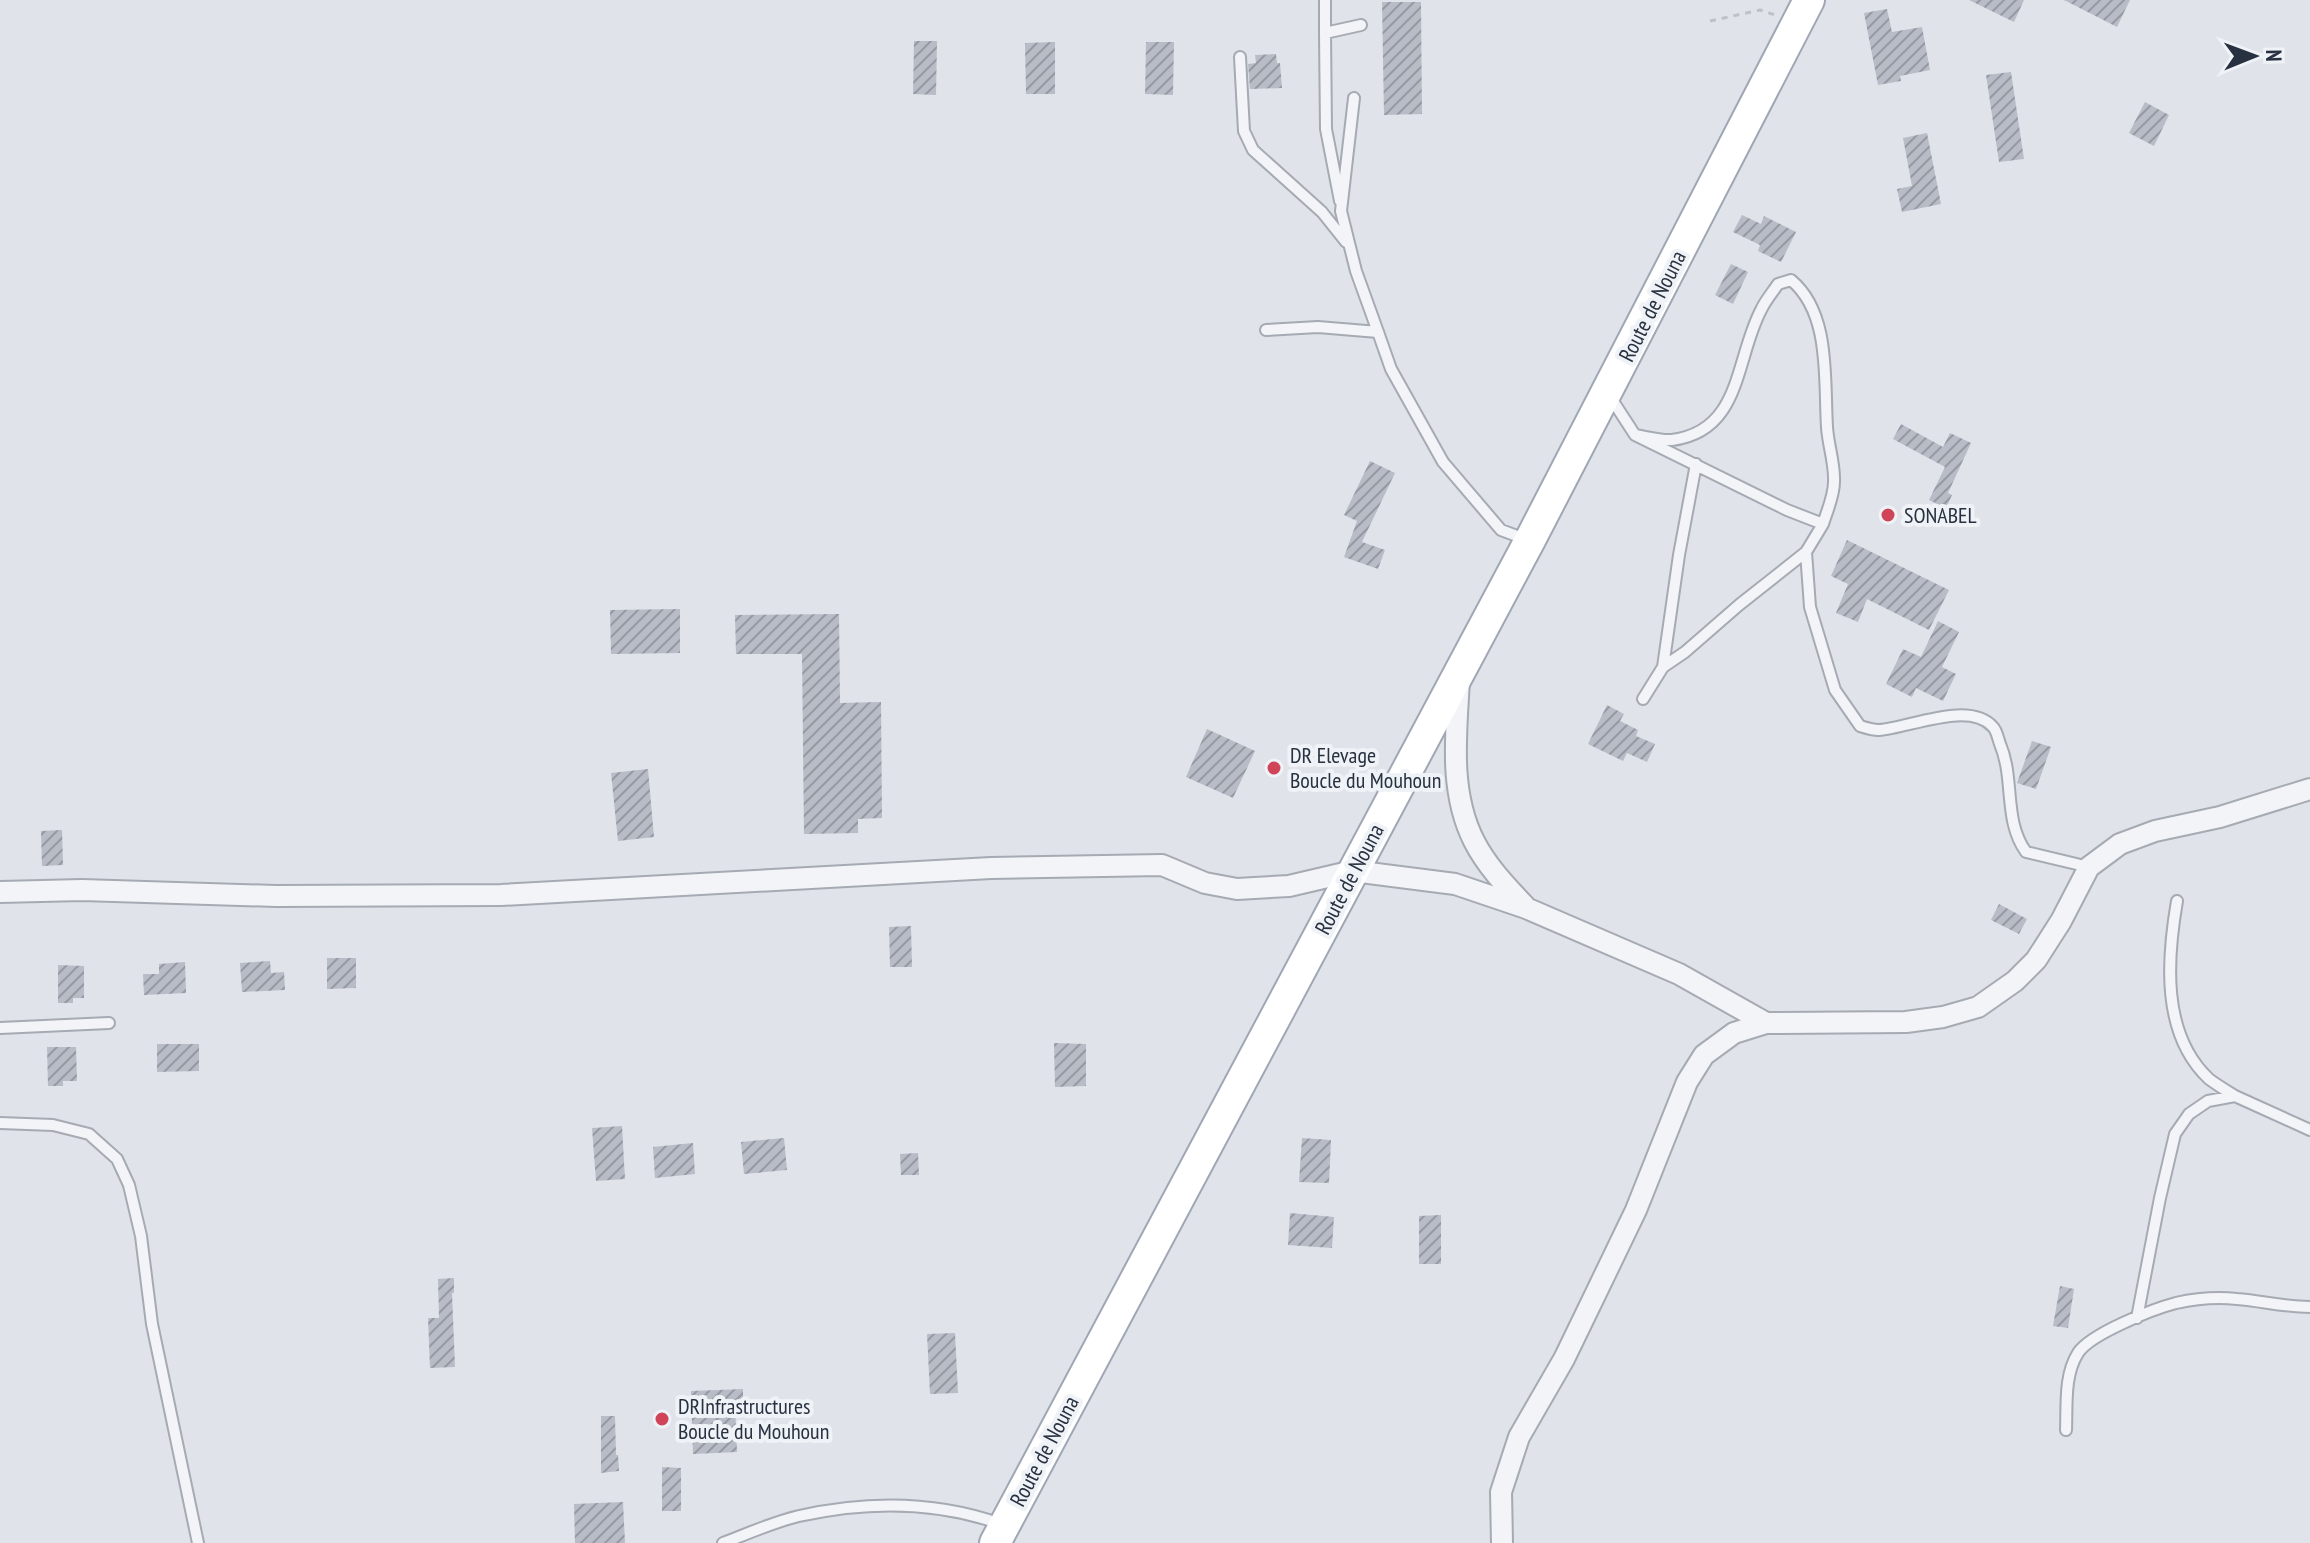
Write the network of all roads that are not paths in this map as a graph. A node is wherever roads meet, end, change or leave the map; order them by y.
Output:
1 (1325, 0) edge
2 (1804, 11) edge
3 (1361, 25) dead end
4 (1325, 33) junction
5 (1240, 57) dead end
6 (1354, 98) dead end
7 (1341, 211) junction
8 (1350, 247) junction
9 (1266, 330) dead end
10 (1378, 332) junction
11 (1607, 392) junction
12 (1635, 435) junction
13 (1696, 464) junction
14 (1823, 524) junction
15 (1530, 540) junction
16 (1806, 552) junction
17 (1663, 667) junction
18 (1459, 671) junction
19 (1643, 699) dead end
20 (2310, 789) edge
21 (2089, 867) junction
22 (1353, 871) junction
23 (0, 892) edge
24 (2177, 901) dead end
25 (1526, 908) junction
26 (109, 1023) dead end
27 (1766, 1023) junction
28 (0, 1028) edge
29 (2235, 1096) junction
30 (0, 1123) edge
31 (2310, 1130) edge
32 (2310, 1307) edge
33 (2137, 1318) junction
34 (2066, 1430) dead end
35 (999, 1534) edge
36 (198, 1543) edge
37 (723, 1543) edge
38 (1502, 1543) edge

1 - 4 lane
2 - 11 main road, Route de Nouna
3 - 4 lane
4 - 7 lane
5 - 8 lane
6 - 7 lane
7 - 8 lane
8 - 10 lane
9 - 10 lane
10 - 15 lane
11 - 12 lane
11 - 15 main road, Route de Nouna
12 - 13 lane
12 - 14 lane
13 - 14 lane
13 - 17 lane
14 - 16 lane
15 - 18 main road, Route de Nouna
16 - 17 lane
16 - 21 lane
17 - 19 lane
18 - 22 main road, Route de Nouna
18 - 25 street
20 - 21 street
21 - 27 street
22 - 23 street
22 - 25 street
22 - 35 main road, Route de Nouna
24 - 29 lane
25 - 27 street
26 - 28 lane
27 - 38 street
29 - 31 lane
29 - 33 lane
30 - 36 lane
32 - 33 lane
33 - 34 lane
35 - 37 lane

